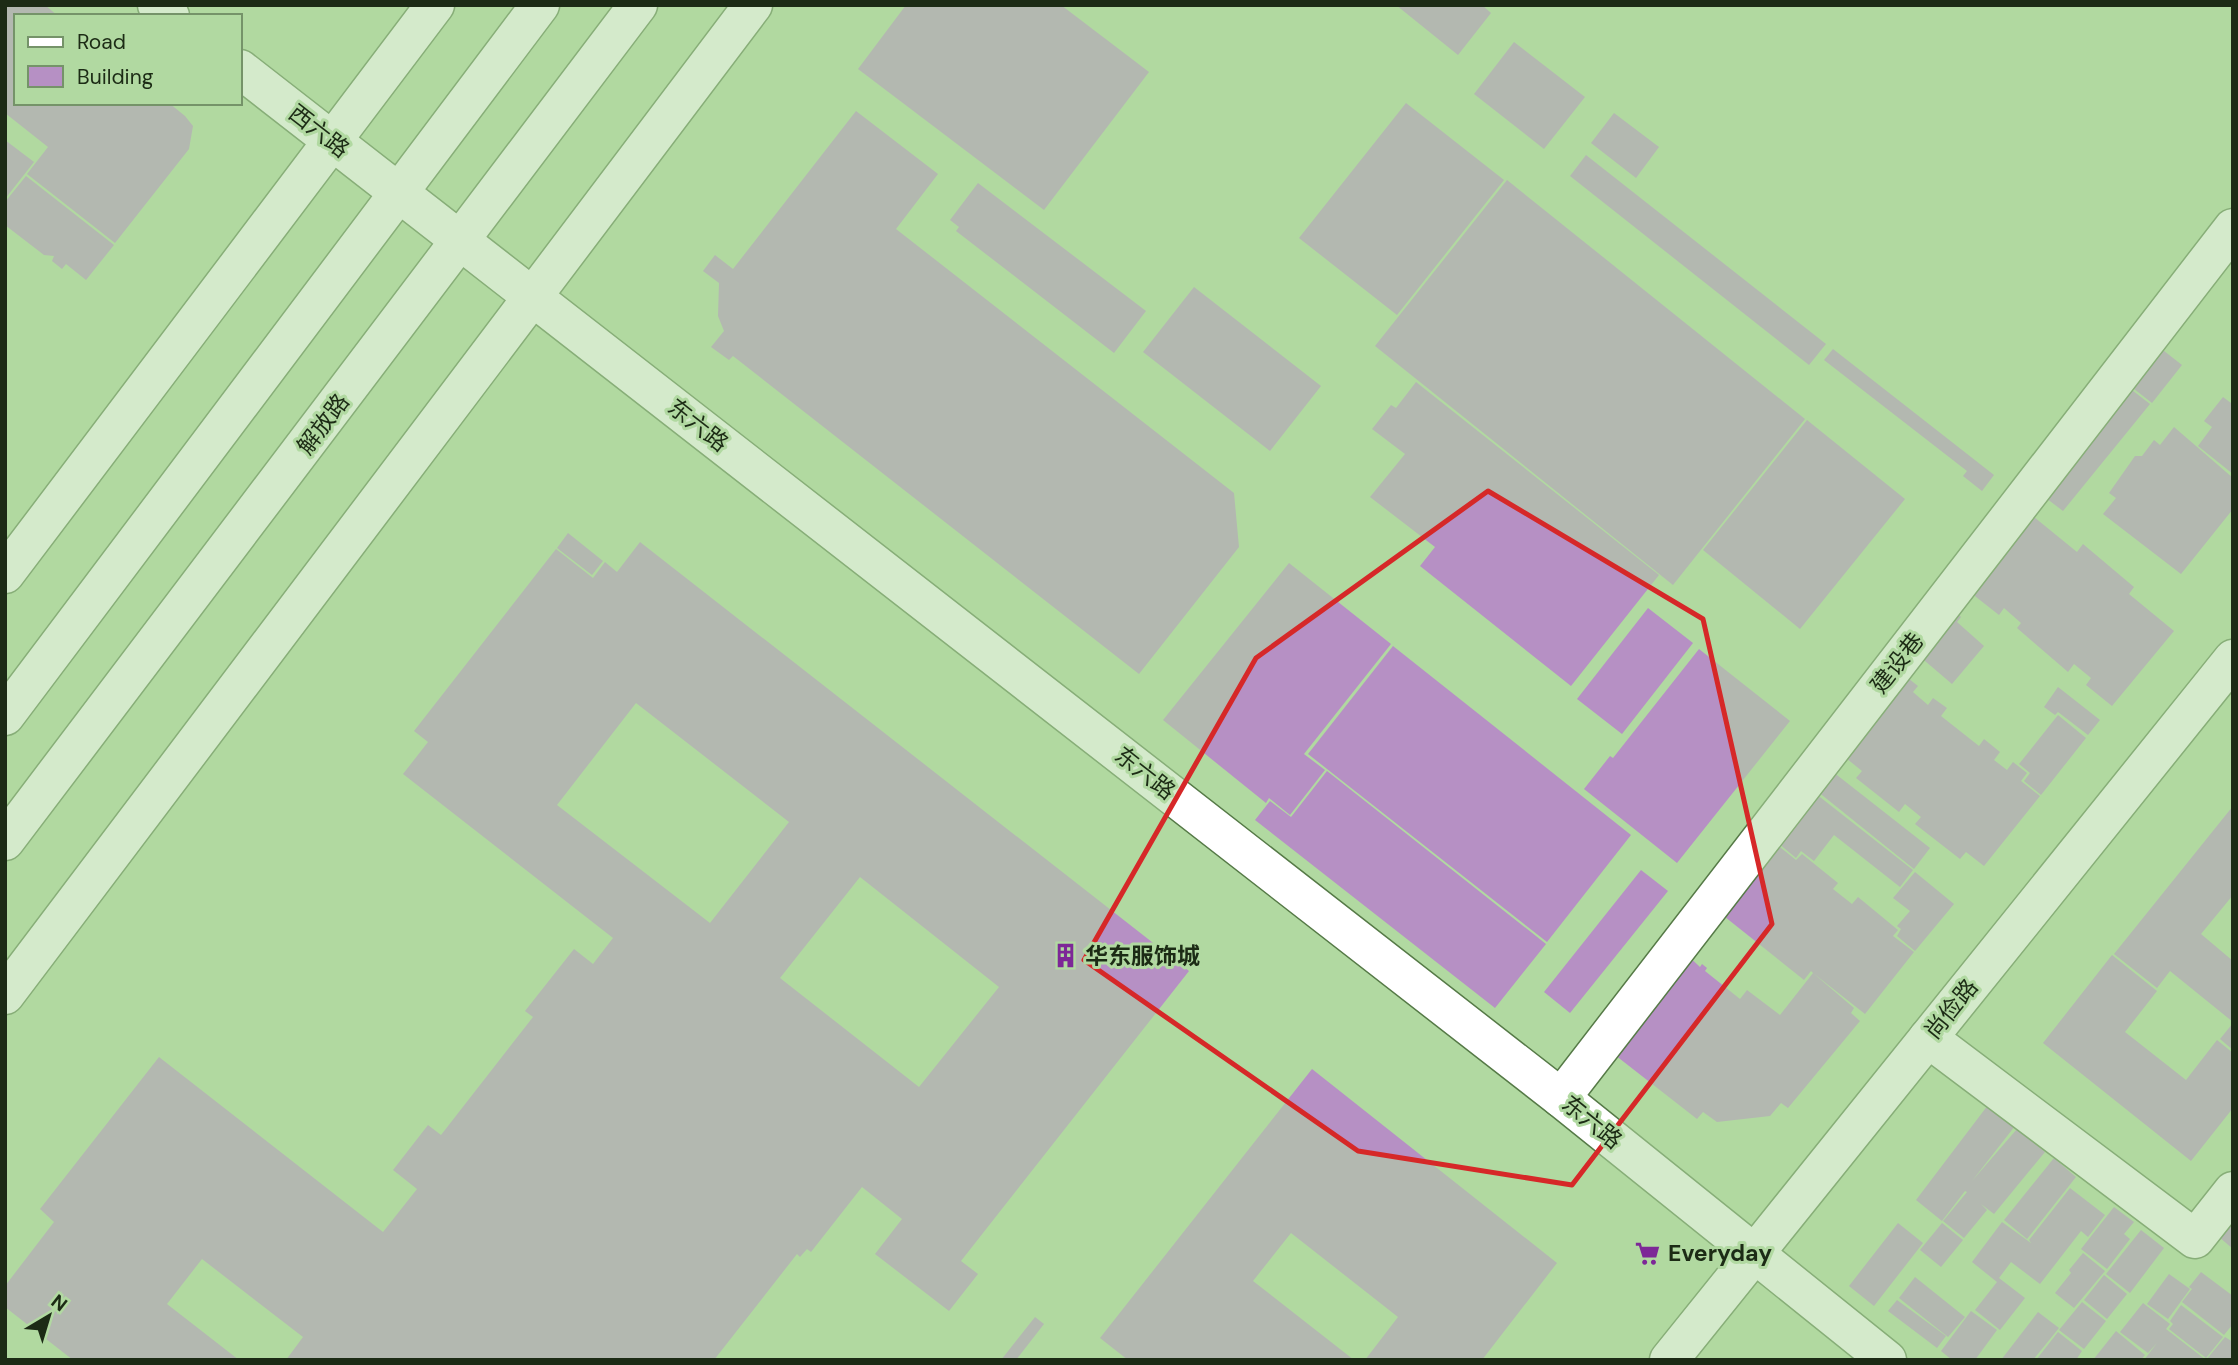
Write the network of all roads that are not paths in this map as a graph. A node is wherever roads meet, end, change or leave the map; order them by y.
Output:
1 (435, 5) edge
2 (540, 5) edge
3 (638, 5) edge
4 (753, 5) edge
5 (242, 71) edge
6 (332, 141) junction
7 (399, 193) junction
8 (2233, 228) edge
9 (461, 242) junction
10 (533, 296) junction
11 (5, 574) edge
12 (2233, 659) edge
13 (5, 716) edge
14 (5, 841) edge
15 (5, 995) edge
16 (1928, 1038) junction
17 (1561, 1098) junction
18 (2233, 1191) edge
19 (1754, 1254) junction
20 (1669, 1360) edge
21 (1887, 1360) edge

1 - 6 street
2 - 7 street
3 - 9 street, 解放路
4 - 10 street
5 - 6 street, 西六路
6 - 7 street, 西六路
6 - 11 street
7 - 9 street, 东六路
7 - 13 street
8 - 17 street, 建设巷
9 - 10 street, 东六路
9 - 14 street, 解放路
10 - 15 street
10 - 17 street, 东六路
12 - 16 street, 尚俭路
16 - 18 street
16 - 19 street, 尚俭路
17 - 19 street, 东六路
19 - 20 street, 尚俭路
19 - 21 street, 东六路

